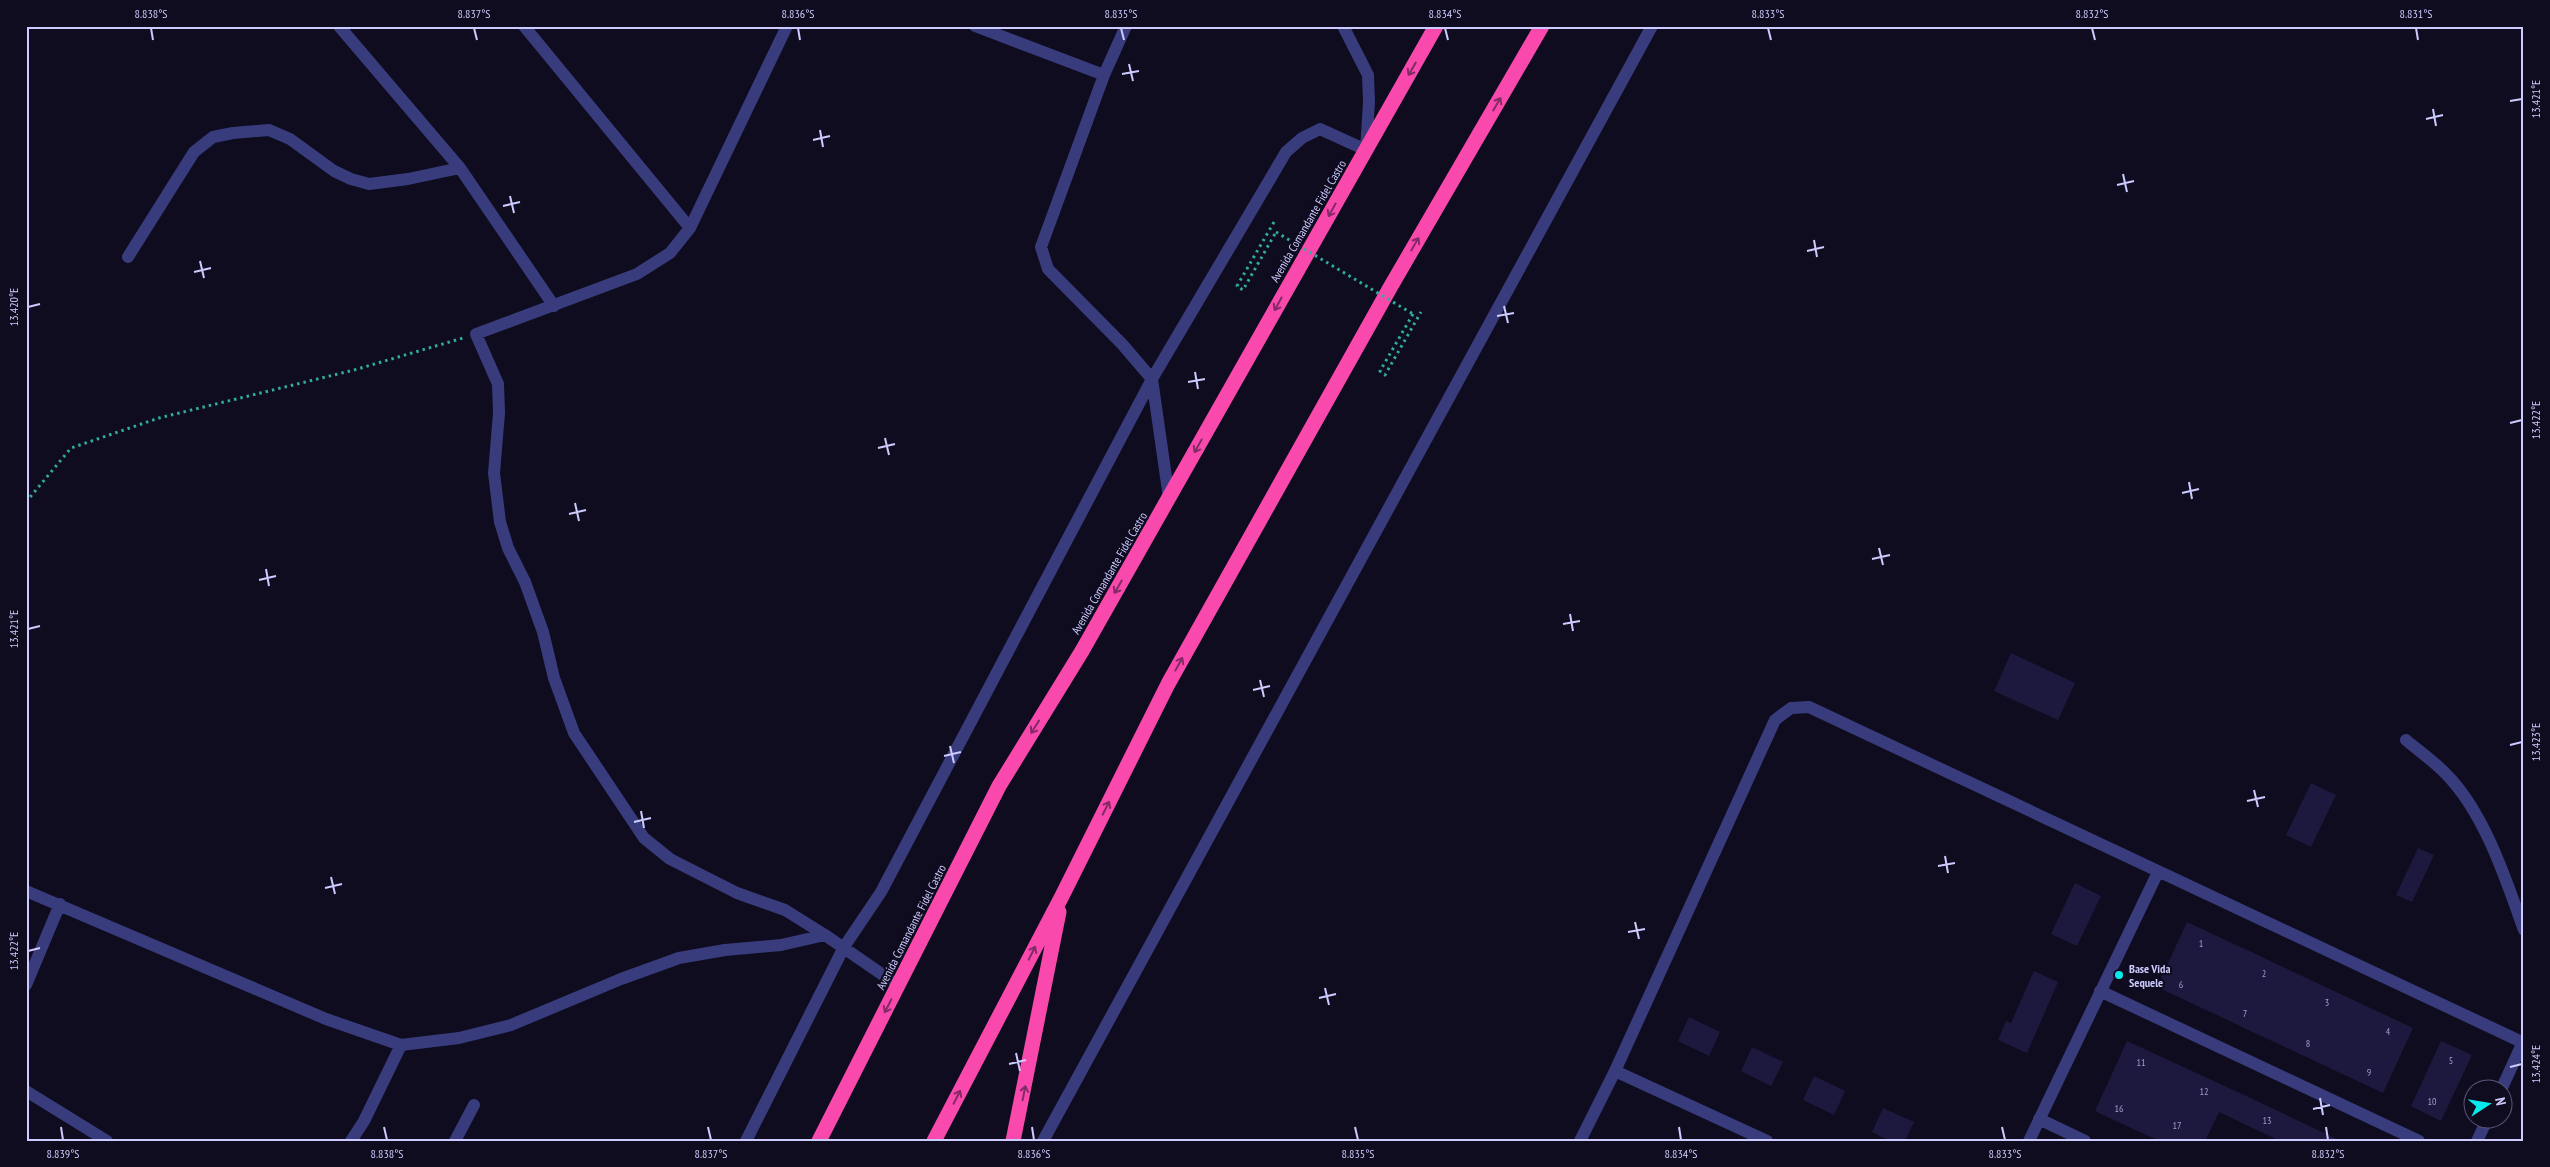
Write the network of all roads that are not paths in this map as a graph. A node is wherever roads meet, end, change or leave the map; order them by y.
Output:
1 (339, 26) edge
2 (524, 26) edge
3 (787, 26) edge
4 (974, 26) edge
5 (1126, 26) edge
6 (1343, 26) edge
7 (1436, 26) edge
8 (1542, 26) edge
9 (1652, 26) edge
10 (1104, 75) junction
11 (1366, 150) junction
12 (460, 168) junction
13 (690, 228) junction
14 (128, 257) dead end
15 (554, 306) junction
16 (1152, 380) junction
17 (1169, 498) junction
18 (2406, 740) dead end
19 (2158, 872) junction
20 (26, 891) edge
21 (1062, 896) junction
22 (60, 904) junction
23 (2524, 930) edge
24 (825, 935) junction
25 (844, 947) junction
26 (26, 985) edge
27 (898, 986) junction
28 (2100, 991) junction
29 (2523, 1043) edge
30 (401, 1046) junction
31 (1615, 1070) junction
32 (2506, 1080) edge
33 (26, 1091) edge
34 (474, 1105) dead end
35 (2039, 1119) junction
36 (107, 1141) edge
37 (351, 1141) edge
38 (455, 1141) edge
39 (746, 1141) edge
40 (819, 1141) edge
41 (934, 1141) edge
42 (1013, 1141) edge
43 (1043, 1141) edge
44 (1580, 1141) edge
45 (1767, 1141) edge
46 (2029, 1141) edge
47 (2085, 1141) edge
48 (2419, 1141) edge

1 - 12 street
2 - 13 street
3 - 13 street
4 - 10 street
5 - 10 street
6 - 11 street
7 -> 11 highway, Avenida Comandante Fidel Castro
21 -> 8 highway
9 - 43 street
10 - 16 street
11 - 16 street
11 -> 17 highway, Avenida Comandante Fidel Castro
12 - 14 street
12 - 15 street
13 - 15 street
15 - 24 street
16 - 17 street
16 - 25 street
17 -> 27 highway, Avenida Comandante Fidel Castro
18 - 23 street
19 - 28 street
19 - 29 street
19 - 31 street
20 - 22 street
41 -> 21 highway
42 -> 21 highway
22 - 26 street
22 - 30 street
24 - 25 street
24 - 30 street
25 - 27 street
25 - 39 street
27 -> 40 highway, Avenida Comandante Fidel Castro
28 - 35 street
28 - 48 street
29 - 32 street
30 - 37 street
31 - 44 street
31 - 45 street
33 - 36 street
34 - 38 street
35 - 46 street
35 - 47 street

